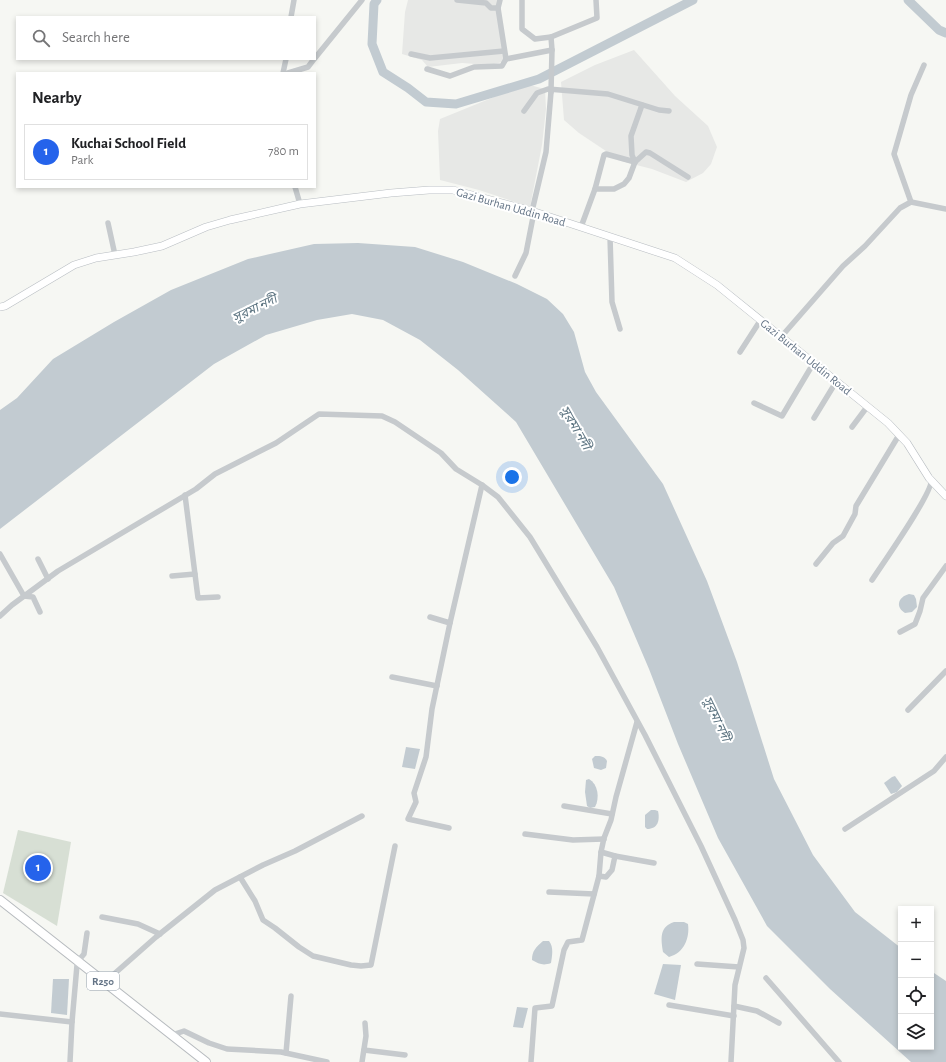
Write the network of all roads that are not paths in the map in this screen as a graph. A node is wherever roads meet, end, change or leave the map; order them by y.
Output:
1 (294, 0) edge
2 (362, 0) edge
3 (457, 0) edge
4 (500, 0) edge
5 (522, 0) edge
6 (596, 0) edge
7 (498, 8) junction
8 (291, 16) edge
9 (551, 37) junction
10 (552, 50) junction
11 (504, 52) junction
12 (411, 54) dead end
13 (316, 56) edge
14 (506, 59) junction
15 (286, 60) edge
16 (313, 60) edge
17 (924, 65) dead end
18 (428, 69) dead end
19 (283, 72) edge
20 (291, 72) edge
21 (642, 105) junction
22 (524, 111) dead end
23 (670, 111) dead end
24 (634, 162) junction
25 (688, 177) dead end
26 (295, 188) edge
27 (595, 188) junction
28 (911, 202) junction
29 (300, 204) junction
30 (946, 209) edge
31 (533, 212) junction
32 (108, 223) dead end
33 (581, 227) junction
34 (610, 237) junction
35 (115, 255) junction
36 (515, 276) dead end
37 (0, 307) edge
38 (760, 321) junction
39 (620, 329) dead end
40 (781, 337) junction
41 (740, 352) dead end
42 (813, 364) junction
43 (836, 382) junction
44 (754, 403) dead end
45 (867, 407) junction
46 (814, 418) dead end
47 (852, 427) dead end
48 (899, 435) junction
49 (930, 480) junction
50 (482, 485) junction
51 (185, 495) junction
52 (946, 496) edge
53 (0, 554) edge
54 (38, 559) dead end
55 (816, 564) dead end
56 (946, 566) edge
57 (195, 574) junction
58 (172, 576) dead end
59 (48, 579) junction
60 (872, 580) dead end
61 (24, 596) junction
62 (218, 597) dead end
63 (40, 612) dead end
64 (0, 616) edge
65 (430, 617) dead end
66 (450, 623) junction
67 (900, 632) dead end
68 (946, 671) edge
69 (392, 677) dead end
70 (437, 686) junction
71 (908, 710) dead end
72 (638, 722) junction
73 (946, 757) edge
74 (564, 806) dead end
75 (612, 814) junction
76 (362, 816) dead end
77 (448, 828) dead end
78 (845, 829) dead end
79 (524, 834) dead end
80 (604, 839) junction
81 (395, 846) dead end
82 (601, 852) junction
83 (614, 856) junction
84 (654, 863) dead end
85 (599, 876) junction
86 (240, 877) junction
87 (549, 892) dead end
88 (594, 894) junction
89 (0, 900) edge
90 (0, 905) edge
91 (102, 917) dead end
92 (87, 933) dead end
93 (160, 934) junction
94 (77, 963) junction
95 (697, 964) dead end
96 (740, 967) junction
97 (766, 978) dead end
98 (105, 982) junction
99 (291, 996) dead end
100 (670, 1005) dead end
101 (734, 1006) junction
102 (0, 1014) edge
103 (734, 1016) junction
104 (72, 1022) junction
105 (365, 1022) dead end
106 (779, 1023) dead end
107 (172, 1035) junction
108 (364, 1050) junction
109 (286, 1054) junction
110 (405, 1055) dead end
111 (70, 1062) edge
112 (200, 1062) edge
113 (206, 1062) edge
114 (327, 1062) edge
115 (362, 1062) edge
116 (531, 1062) edge
117 (731, 1062) edge
118 (839, 1062) edge

1 - 8 street
2 - 13 street
3 - 7 street
4 - 7 street
5 - 9 street
6 - 9 street
7 - 11 street
9 - 10 street
10 - 14 street
10 - 31 street, bridge
11 - 12 street
11 - 14 street
14 - 18 street
15 - 19 street
16 - 20 street
17 - 28 street
21 - 22 street
21 - 23 street
21 - 24 street
24 - 25 street
24 - 27 street
24 - 27 street
26 - 29 street
27 - 33 street
28 - 30 street
28 - 40 street
29 - 31 street, Gazi Burhan Uddin Road
29 - 35 street, Gazi Burhan Uddin Road
31 - 33 street, Gazi Burhan Uddin Road
31 - 36 street
32 - 35 street
33 - 34 street, Gazi Burhan Uddin Road
34 - 38 street, Gazi Burhan Uddin Road
34 - 39 street
35 - 37 street, Gazi Burhan Uddin Road
38 - 40 street, Gazi Burhan Uddin Road
38 - 41 street
40 - 42 street, Gazi Burhan Uddin Road
42 - 43 street, Gazi Burhan Uddin Road
42 - 44 street
43 - 45 street, Gazi Burhan Uddin Road
43 - 46 street
45 - 47 street
45 - 48 street, Gazi Burhan Uddin Road
48 - 49 street, Gazi Burhan Uddin Road
48 - 55 street
49 - 52 street, Gazi Burhan Uddin Road
49 - 60 street
50 - 51 street
50 - 66 street
50 - 72 street
51 - 57 street
51 - 59 street
53 - 61 street
54 - 59 street
56 - 67 street
57 - 58 street
57 - 62 street
59 - 61 street
61 - 63 street
61 - 64 street
65 - 66 street
66 - 70 street
68 - 71 street
69 - 70 street
70 - 77 street
72 - 75 street
72 - 96 street
73 - 78 street
74 - 75 street
75 - 80 street
76 - 86 street
79 - 80 street
80 - 82 street
81 - 86 street
82 - 83 street
82 - 85 street
83 - 84 street
83 - 85 street
85 - 88 street
86 - 93 street
87 - 88 street
88 - 116 street
89 - 94 main road, R250
90 - 94 main road, R250
91 - 93 street
92 - 94 street
93 - 98 street
94 - 98 main road, R250
94 - 104 street
94 - 112 main road, R250
95 - 96 street
96 - 101 street
97 - 118 street
98 - 107 main road, R250
99 - 109 street
100 - 103 street
101 - 103 street
101 - 106 street
102 - 104 street
103 - 117 street
104 - 111 street
105 - 108 street
107 - 109 street
107 - 113 main road, R250
108 - 110 street
108 - 115 street
109 - 114 street

